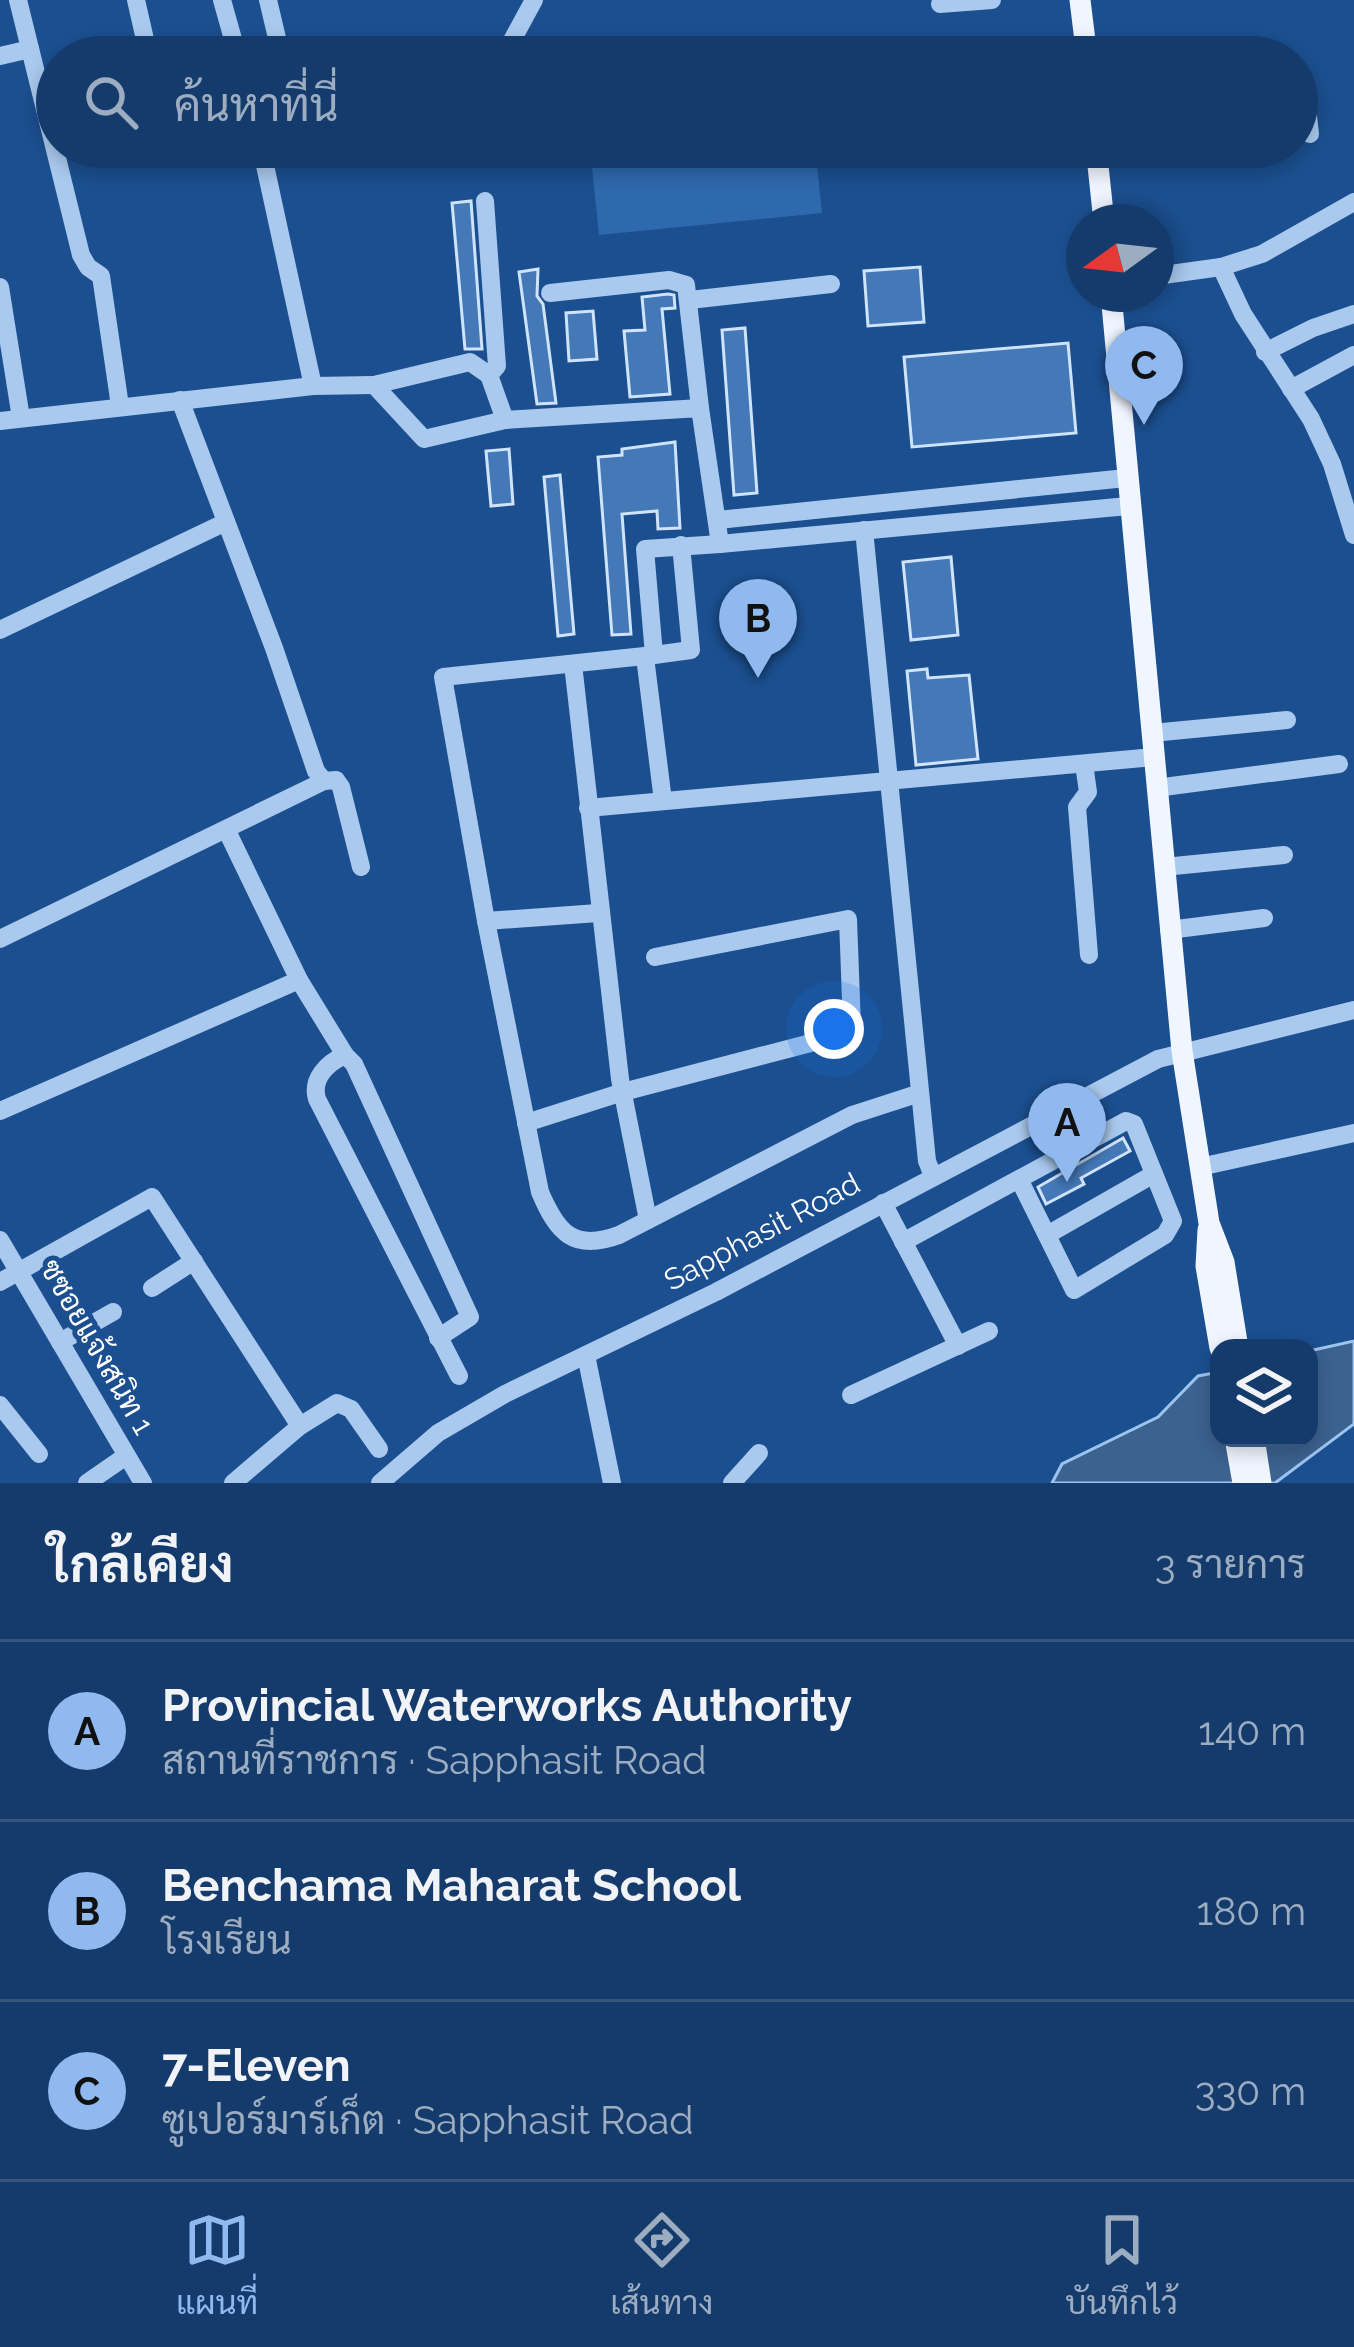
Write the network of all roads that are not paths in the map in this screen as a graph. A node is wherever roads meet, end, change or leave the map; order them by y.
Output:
1 (18, 0) edge
2 (136, 0) edge
3 (222, 0) edge
4 (268, 0) edge
5 (534, 0) edge
6 (992, 0) edge
7 (1080, 0) edge
8 (940, 4) dead end
9 (144, 36) edge
10 (232, 36) edge
11 (277, 36) edge
12 (514, 36) edge
13 (1084, 36) edge
14 (30, 49) junction
15 (0, 56) edge
16 (36, 73) edge
17 (60, 168) edge
18 (266, 168) edge
19 (1098, 168) edge
20 (485, 201) dead end
21 (1354, 202) edge
22 (1102, 204) edge
23 (1221, 267) junction
24 (1174, 274) edge
25 (831, 284) dead end
26 (0, 286) edge
27 (550, 293) dead end
28 (690, 300) junction
29 (1112, 312) edge
30 (1354, 314) edge
31 (1265, 352) junction
32 (1354, 356) edge
33 (489, 375) junction
34 (374, 385) junction
35 (313, 386) junction
36 (1291, 389) junction
37 (180, 400) junction
38 (120, 406) junction
39 (700, 408) junction
40 (22, 418) junction
41 (505, 420) junction
42 (0, 421) edge
43 (1354, 461) edge
44 (1332, 464) junction
45 (1126, 478) junction
46 (1128, 506) junction
47 (718, 520) junction
48 (226, 522) junction
49 (864, 530) junction
50 (1354, 535) edge
51 (681, 544) junction
52 (720, 544) junction
53 (0, 630) edge
54 (649, 656) junction
55 (573, 664) junction
56 (1287, 720) dead end
57 (1152, 733) junction
58 (1154, 757) junction
59 (1084, 764) junction
60 (1339, 764) dead end
61 (324, 782) junction
62 (890, 782) junction
63 (1156, 788) junction
64 (662, 801) junction
65 (588, 808) junction
66 (227, 831) junction
67 (1284, 855) dead end
68 (362, 867) dead end
69 (1164, 867) junction
70 (598, 913) junction
71 (1264, 918) dead end
72 (486, 921) junction
73 (1169, 930) junction
74 (0, 939) edge
75 (1089, 956) dead end
76 (655, 957) dead end
77 (299, 980) junction
78 (1354, 1010) edge
79 (1182, 1052) junction
80 (345, 1055) junction
81 (622, 1092) junction
82 (920, 1093) junction
83 (0, 1111) edge
84 (1050, 1114) junction
85 (526, 1123) junction
86 (1354, 1133) edge
87 (1069, 1153) junction
88 (1200, 1167) junction
89 (1154, 1174) junction
90 (933, 1176) junction
91 (1019, 1179) junction
92 (883, 1203) junction
93 (648, 1220) junction
94 (1048, 1235) junction
95 (0, 1240) edge
96 (903, 1242) junction
97 (194, 1261) junction
98 (1215, 1264) junction
99 (19, 1271) junction
100 (0, 1282) edge
101 (152, 1288) dead end
102 (113, 1312) dead end
103 (989, 1331) dead end
104 (438, 1338) junction
105 (1219, 1339) edge
106 (1236, 1339) edge
107 (60, 1342) junction
108 (958, 1346) junction
109 (586, 1354) junction
110 (459, 1376) dead end
111 (851, 1395) dead end
112 (0, 1405) edge
113 (300, 1426) junction
114 (1237, 1447) edge
115 (1256, 1447) edge
116 (379, 1449) dead end
117 (759, 1453) dead end
118 (38, 1454) dead end
119 (126, 1456) junction
120 (87, 1483) edge
121 (143, 1483) edge
122 (233, 1483) edge
123 (380, 1483) edge
124 (612, 1483) edge
125 (732, 1483) edge
126 (1243, 1483) edge
127 (1262, 1483) edge

1 - 14 street
2 - 9 street
3 - 10 street
4 - 11 street
5 - 12 street
6 - 8 street
7 - 13 main road
14 - 15 street
14 - 16 street
17 - 38 street
18 - 35 street
19 - 22 main road
20 - 33 street
21 - 23 street
23 - 24 street
23 - 31 street
25 - 28 street
26 - 40 street
27 - 28 street
28 - 39 street
29 - 45 main road
30 - 31 street
31 - 36 street
32 - 36 street
33 - 34 street
33 - 41 street
34 - 35 street
34 - 41 street
35 - 37 street
36 - 44 street
37 - 38 street
37 - 48 street
38 - 40 street
39 - 41 street
39 - 47 street
40 - 42 street
43 - 44 street
44 - 50 street
45 - 46 main road
45 - 47 street
46 - 49 street
46 - 57 main road
47 - 52 street
48 - 53 street
48 - 61 street
49 - 52 street
49 - 62 street
51 - 52 street
51 - 54 street
51 - 54 street
54 - 55 street
54 - 64 street
55 - 65 street
55 - 72 street
56 - 57 street
57 - 58 main road
58 - 59 street
58 - 63 main road
59 - 62 street
59 - 75 street
60 - 63 street
61 - 66 street
61 - 68 street
62 - 64 street
62 - 82 street
63 - 69 main road
64 - 65 street
65 - 70 street
66 - 74 street
66 - 77 street
67 - 69 street
69 - 73 main road
70 - 72 street
70 - 81 street
71 - 73 street
72 - 85 street
73 - 79 main road
76 - 81 street
77 - 80 street
77 - 83 street
78 - 79 street, Sapphasit Road
79 - 84 street, Sapphasit Road
79 - 88 main road
80 - 104 street
80 - 104 street
81 - 85 street
81 - 93 street
82 - 90 street
82 - 93 street
84 - 87 street
84 - 90 street, Sapphasit Road
85 - 93 street
86 - 88 street
87 - 89 street
87 - 91 street
88 - 98 main road
89 - 94 street
89 - 94 street
90 - 92 street, Sapphasit Road
91 - 94 street
91 - 96 street
92 - 96 street
92 - 109 street, Sapphasit Road
95 - 99 street, ซซอยแจ้งสนิท 1
96 - 108 street
97 - 99 street
97 - 101 street
97 - 113 street
98 - 105 main road
98 - 106 main road
99 - 100 street
99 - 107 street, ซซอยแจ้งสนิท 1
102 - 107 street
103 - 108 street
104 - 110 street
107 - 119 street, ซซอยแจ้งสนิท 1
108 - 111 street
109 - 123 street, Sapphasit Road
109 - 124 street
112 - 118 street
113 - 116 street
113 - 122 street
114 - 126 main road
115 - 127 main road
117 - 125 street
119 - 120 street
119 - 121 street, ซซอยแจ้งสนิท 1

